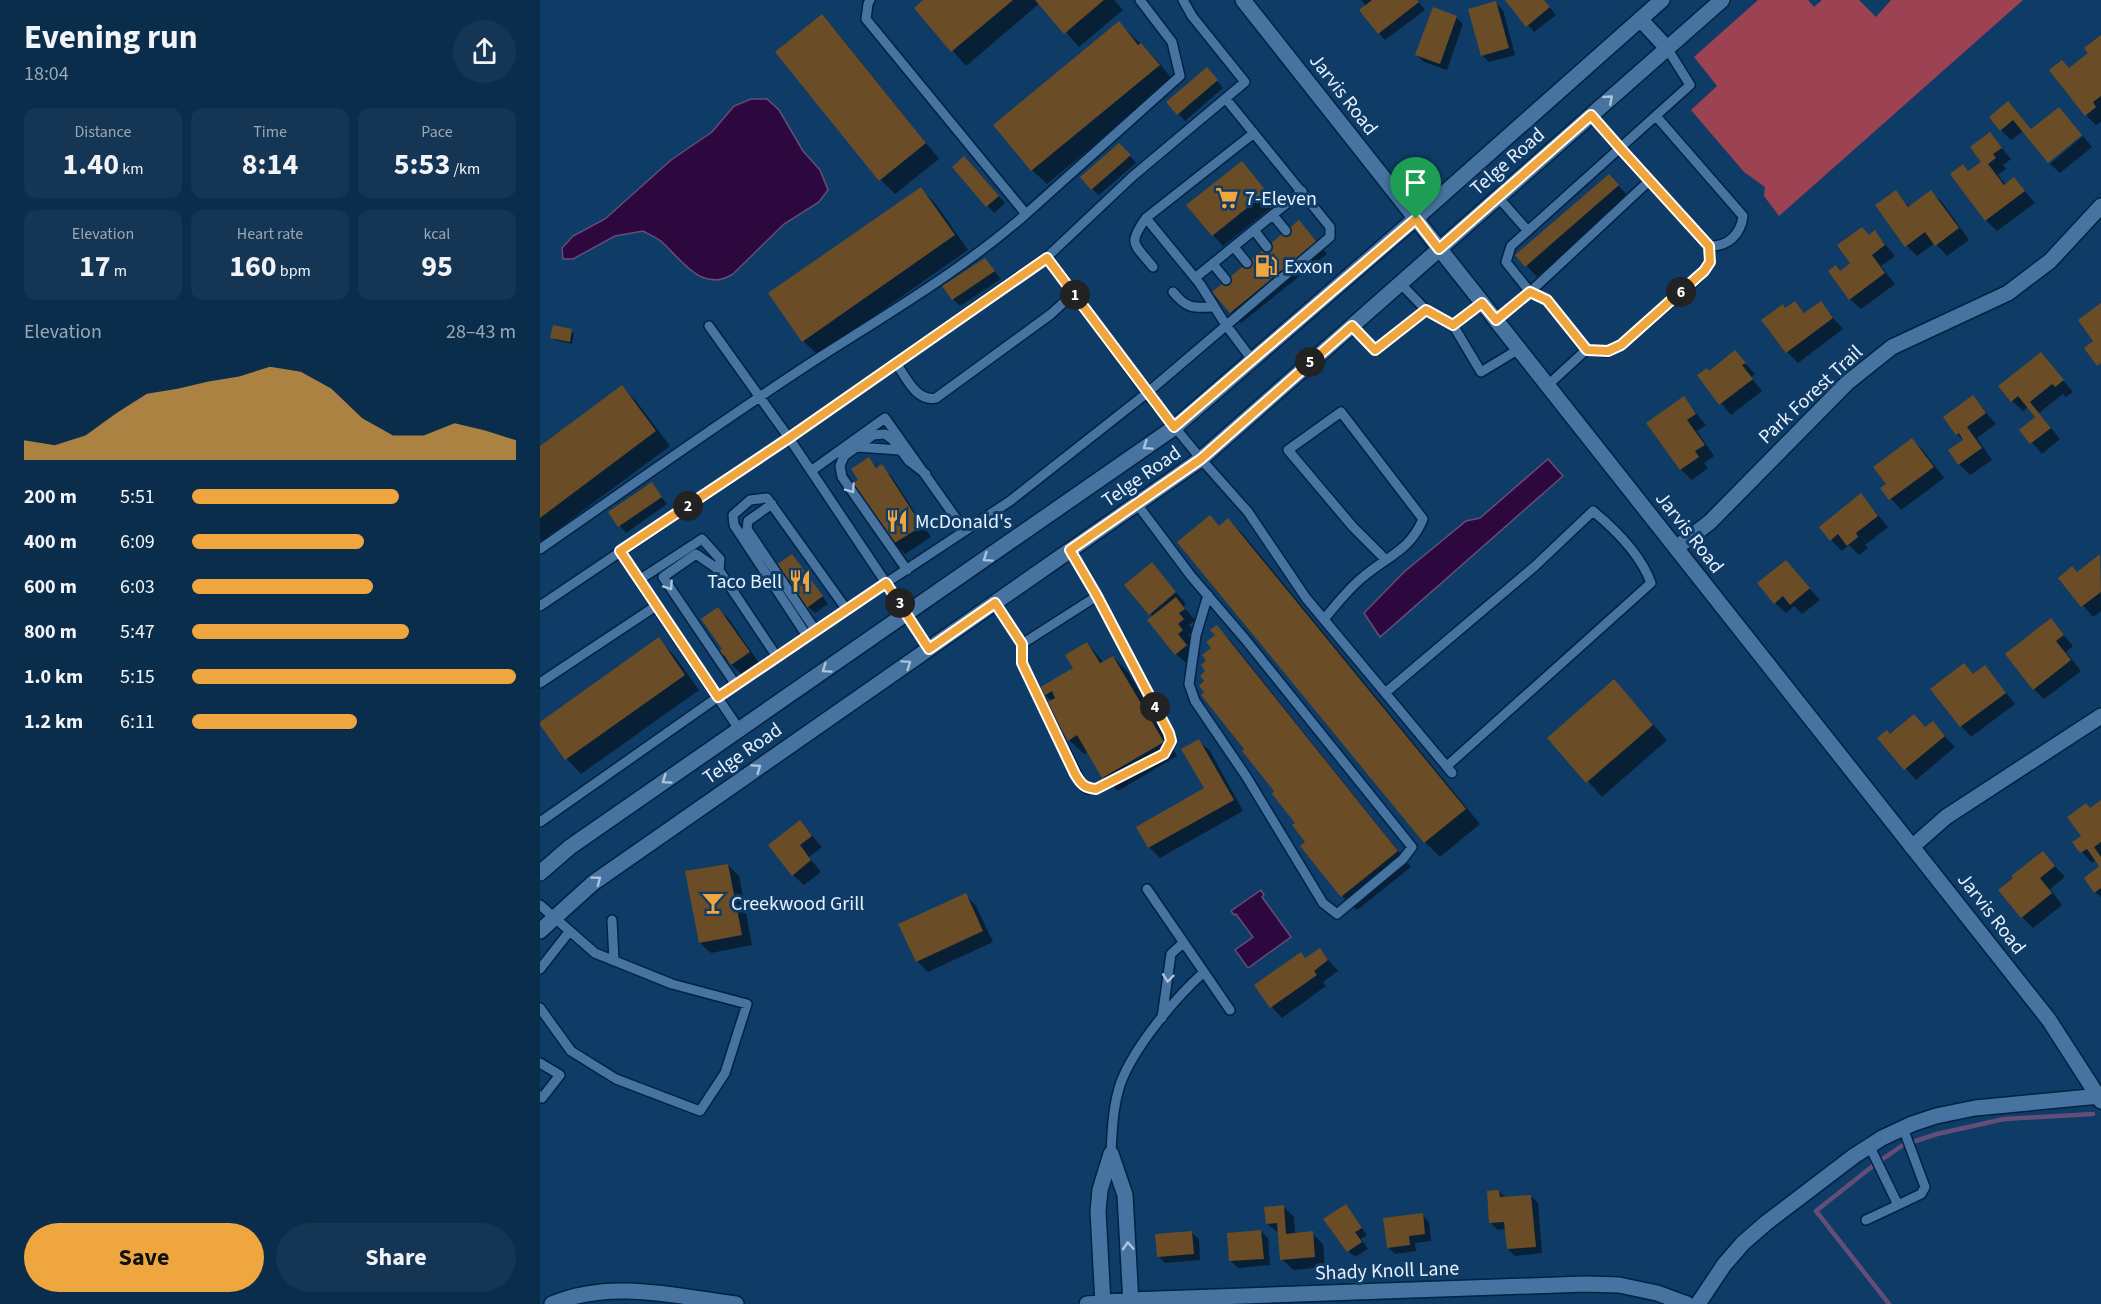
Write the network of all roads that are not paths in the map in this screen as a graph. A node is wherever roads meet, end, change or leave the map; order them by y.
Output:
1 (870, 0) edge
2 (1140, 0) edge
3 (1184, 0) edge
4 (1243, 0) edge
5 (1662, 0) edge
6 (1722, 0) edge
7 (1640, 19) junction
8 (1667, 48) junction
9 (1226, 99) junction
10 (1591, 115) junction
11 (1656, 116) junction
12 (1254, 133) junction
13 (1620, 148) junction
14 (1649, 181) junction
15 (1302, 191) junction
16 (1498, 196) junction
17 (2101, 206) edge
18 (1026, 214) junction
19 (1273, 214) junction
20 (1146, 218) junction
21 (1416, 219) junction
22 (1254, 230) junction
23 (1286, 231) dead end
24 (1528, 231) junction
25 (1709, 246) junction
26 (1234, 247) junction
27 (1267, 247) dead end
28 (1439, 249) junction
29 (1047, 258) junction
30 (1247, 263) dead end
31 (1213, 264) junction
32 (1153, 267) dead end
33 (1195, 278) junction
34 (1226, 280) dead end
35 (1400, 283) junction
36 (1173, 292) dead end
37 (1530, 292) junction
38 (1074, 294) junction
39 (1482, 303) junction
40 (1214, 307) junction
41 (1426, 310) junction
42 (1496, 320) junction
43 (1226, 325) junction
44 (1453, 325) junction
45 (709, 326) dead end
46 (1352, 326) junction
47 (1519, 349) junction
48 (1587, 350) junction
49 (1253, 360) junction
50 (896, 363) junction
51 (1548, 385) junction
52 (1147, 393) junction
53 (759, 397) junction
54 (1174, 427) junction
55 (789, 438) junction
56 (857, 447) junction
57 (900, 450) junction
58 (1201, 459) junction
59 (811, 471) junction
60 (926, 474) junction
61 (770, 501) junction
62 (1137, 504) junction
63 (965, 531) junction
64 (1676, 548) junction
65 (540, 549) edge
66 (1070, 550) junction
67 (620, 551) junction
68 (1385, 559) junction
69 (719, 570) junction
70 (907, 570) junction
71 (639, 580) junction
72 (886, 583) junction
73 (540, 592) edge
74 (1208, 595) junction
75 (1097, 596) junction
76 (543, 603) edge
77 (995, 603) junction
78 (656, 606) junction
79 (847, 610) junction
80 (906, 614) junction
81 (1324, 619) junction
82 (812, 634) junction
83 (1022, 644) junction
84 (929, 649) junction
85 (777, 657) junction
86 (540, 683) edge
87 (736, 685) junction
88 (1385, 693) junction
89 (718, 697) junction
90 (2101, 716) edge
91 (739, 729) junction
92 (540, 822) edge
93 (1912, 847) junction
94 (540, 873) edge
95 (1147, 889) dead end
96 (540, 905) edge
97 (553, 918) junction
98 (612, 920) dead end
99 (540, 930) edge
100 (569, 932) junction
101 (1183, 943) junction
102 (614, 961) junction
103 (540, 969) edge
104 (1204, 972) junction
105 (540, 1008) edge
106 (1230, 1010) dead end
107 (1162, 1019) junction
108 (540, 1063) edge
109 (540, 1096) edge
110 (2100, 1098) edge
111 (1903, 1128) junction
112 (1869, 1145) junction
113 (1110, 1154) junction
114 (1898, 1205) junction
115 (1866, 1220) dead end
116 (1130, 1302) edge
117 (1103, 1303) edge
118 (552, 1304) edge
119 (736, 1304) edge
120 (1087, 1304) edge
121 (1687, 1304) edge
122 (1698, 1304) edge

1 - 18 lane
2 - 18 lane
3 - 9 lane
4 - 21 street, Jarvis Road
5 - 7 street, Telge Road
6 - 8 street, Telge Road
7 - 8 street
7 - 21 street, Telge Road
10 -> 8 street, Telge Road
8 - 11 lane
9 - 12 lane
9 - 29 lane
10 - 13 lane
10 - 16 street, Telge Road
11 - 13 lane
11 - 25 lane
12 - 15 lane
12 - 20 lane
13 - 14 lane
13 - 24 lane
14 - 25 lane
14 - 37 lane
15 - 19 lane
15 - 43 lane
16 - 24 lane
16 - 28 street, Telge Road
17 - 64 street, Park Forest Trail
18 - 53 lane
19 - 22 lane
19 - 23 lane
20 - 32 lane
20 - 33 lane
21 - 28 street, Jarvis Road
21 - 49 street, Telge Road
22 - 26 lane
22 - 27 lane
24 - 37 lane
25 - 48 lane
26 - 30 lane
26 - 31 lane
28 - 35 street, Telge Road
28 - 39 street, Jarvis Road
29 - 38 lane
29 - 50 lane
31 - 33 lane
31 - 34 lane
33 - 40 lane
35 - 41 lane
35 - 46 street, Telge Road
36 - 40 lane
37 - 42 lane
37 - 48 lane
38 - 50 lane
38 - 52 lane
39 - 42 street, Jarvis Road
39 - 44 lane
40 - 43 lane
41 - 44 lane
41 - 46 lane
42 - 47 street, Jarvis Road
43 - 49 lane
43 - 52 lane
44 - 47 lane
45 - 53 lane
46 - 58 street, Telge Road
47 - 51 street, Jarvis Road
48 - 51 lane
49 - 54 street, Telge Road
50 - 55 lane
51 - 64 street, Jarvis Road
52 - 54 lane
52 - 63 lane
53 - 55 lane
53 - 65 lane
54 - 58 lane
54 -> 80 street, Telge Road
55 - 59 lane
55 - 67 lane
56 - 57 lane
56 - 57 lane
56 -> 70 lane
57 - 60 lane
58 - 62 street, Telge Road
58 - 81 lane
59 - 60 lane
59 - 72 lane
60 - 63 lane
61 - 79 lane
61 - 82 lane
61 - 82 lane
62 - 66 street, Telge Road
62 - 74 lane
63 - 70 lane
64 - 93 street, Jarvis Road
66 - 75 lane
66 - 77 street, Telge Road
67 - 71 lane
67 - 76 lane
68 - 68 lane
68 - 81 lane
69 - 71 lane
69 - 85 lane
69 -> 87 lane
70 - 72 lane
71 - 78 lane
72 - 79 lane
72 - 80 lane
73 - 76 lane
74 - 74 lane
75 - 83 lane
75 - 83 lane
77 - 83 lane
77 - 84 street, Telge Road
78 - 86 lane
78 - 89 lane
79 - 82 lane
80 - 84 lane
80 -> 91 street, Telge Road
81 - 88 lane
82 - 85 lane
97 -> 84 street, Telge Road
85 - 87 lane
87 - 89 lane
88 - 88 lane
89 - 91 lane
89 - 92 lane
90 - 93 street
91 -> 94 street, Telge Road
93 - 110 street, Jarvis Road
95 - 101 lane
96 - 97 lane
97 - 99 street, Telge Road
97 - 100 lane
98 - 102 lane
100 - 102 lane
100 - 103 lane
101 - 104 lane
101 -> 107 lane
102 - 105 lane
104 - 106 lane
104 - 107 lane
107 - 113 lane
108 - 109 lane
110 - 111 street, Jarvis Road
111 - 112 street, Jarvis Road
111 - 114 lane
112 - 114 lane
112 - 122 street, Jarvis Road
116 -> 113 street
113 - 117 street
114 - 115 lane
116 - 117 street, Shady Knoll Lane
116 - 121 street, Shady Knoll Lane
117 - 120 street, Shady Knoll Lane
118 - 119 street

